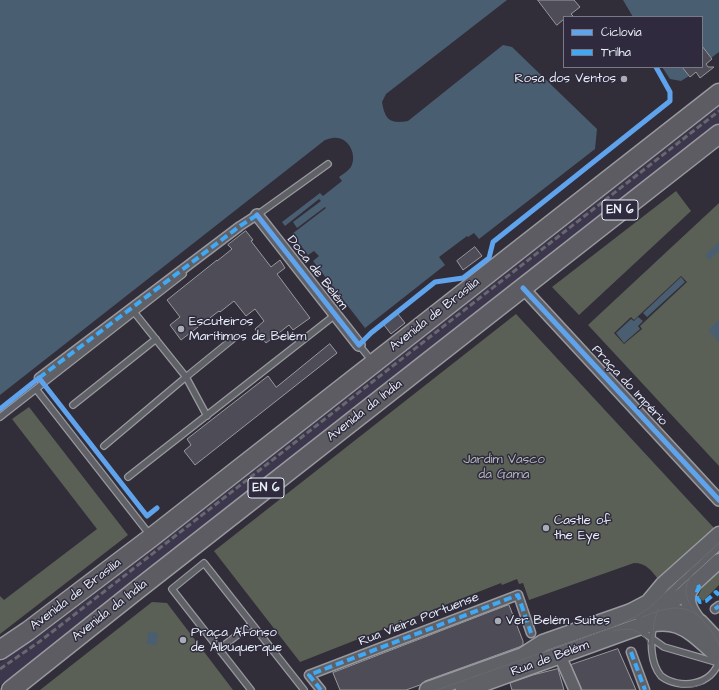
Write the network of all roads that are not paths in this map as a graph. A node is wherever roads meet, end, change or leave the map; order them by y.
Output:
1 (719, 93) edge
2 (719, 134) edge
3 (328, 164) dead end
4 (257, 215) junction
5 (183, 274) dead end
6 (522, 288) junction
7 (134, 312) junction
8 (335, 315) junction
9 (234, 338) dead end
10 (156, 339) junction
11 (360, 345) joint
12 (374, 363) junction
13 (186, 377) junction
14 (39, 378) dead end
15 (36, 388) junction
16 (73, 406) dead end
17 (207, 416) junction
18 (0, 417) edge
19 (104, 446) dead end
20 (128, 477) dead end
21 (719, 500) edge
22 (719, 534) edge
23 (152, 537) junction
24 (719, 547) edge
25 (719, 561) edge
26 (690, 580) junction
27 (675, 595) junction
28 (642, 617) junction
29 (700, 623) junction
30 (252, 624) junction
31 (609, 631) junction
32 (531, 633) dead end
33 (652, 639) junction
34 (219, 649) junction
35 (0, 650) edge
36 (563, 651) junction
37 (631, 652) dead end
38 (719, 654) edge
39 (515, 659) junction
40 (463, 687) edge
41 (11, 690) edge
42 (251, 690) edge
43 (304, 690) edge
44 (321, 690) edge
45 (428, 690) edge
46 (575, 690) edge
47 (645, 690) edge

1 - 12 main road, Avenida de Brasília
2 - 6 main road, Avenida da Índia / EN 6
3 - 4 lane
4 - 8 street, Doca de Belém
4 - 14 street
5 - 7 lane
6 - 21 street, Praça do Império
6 - 41 main road, Avenida da Índia / EN 6
7 - 10 lane
7 - 15 lane
8 - 11 street, Doca de Belém
8 - 17 lane
9 - 13 lane
10 - 13 lane
10 - 16 lane
11 - 12 lane, Doca de Belém
12 - 23 main road, Avenida de Brasília
13 - 17 lane
13 - 19 lane
15 - 18 lane
15 - 23 lane
17 - 20 lane
22 - 27 street
23 - 35 main road, Avenida de Brasília
24 - 26 lane
25 - 26 street
26 - 27 lane
26 - 27 street
27 - 28 street
27 - 28 street
27 - 28 street
27 - 29 street
28 - 29 main road
28 - 31 lane, Rua de Belém
28 - 31 lane
28 - 33 lane
28 - 33 lane
28 - 36 main road, Rua de Belém
28 - 38 main road
28 - 39 main road, Rua de Belém
29 - 38 main road
30 - 34 lane
30 - 34 lane
30 - 43 lane
31 - 36 lane, Rua de Belém
32 - 44 street, Rua Vieira Portuense
33 - 38 lane
33 - 38 lane
34 - 42 lane
36 - 40 main road, Rua de Belém
36 - 46 street
37 - 47 street
39 - 40 lane, Rua de Belém
39 - 45 main road, Rua de Belém

